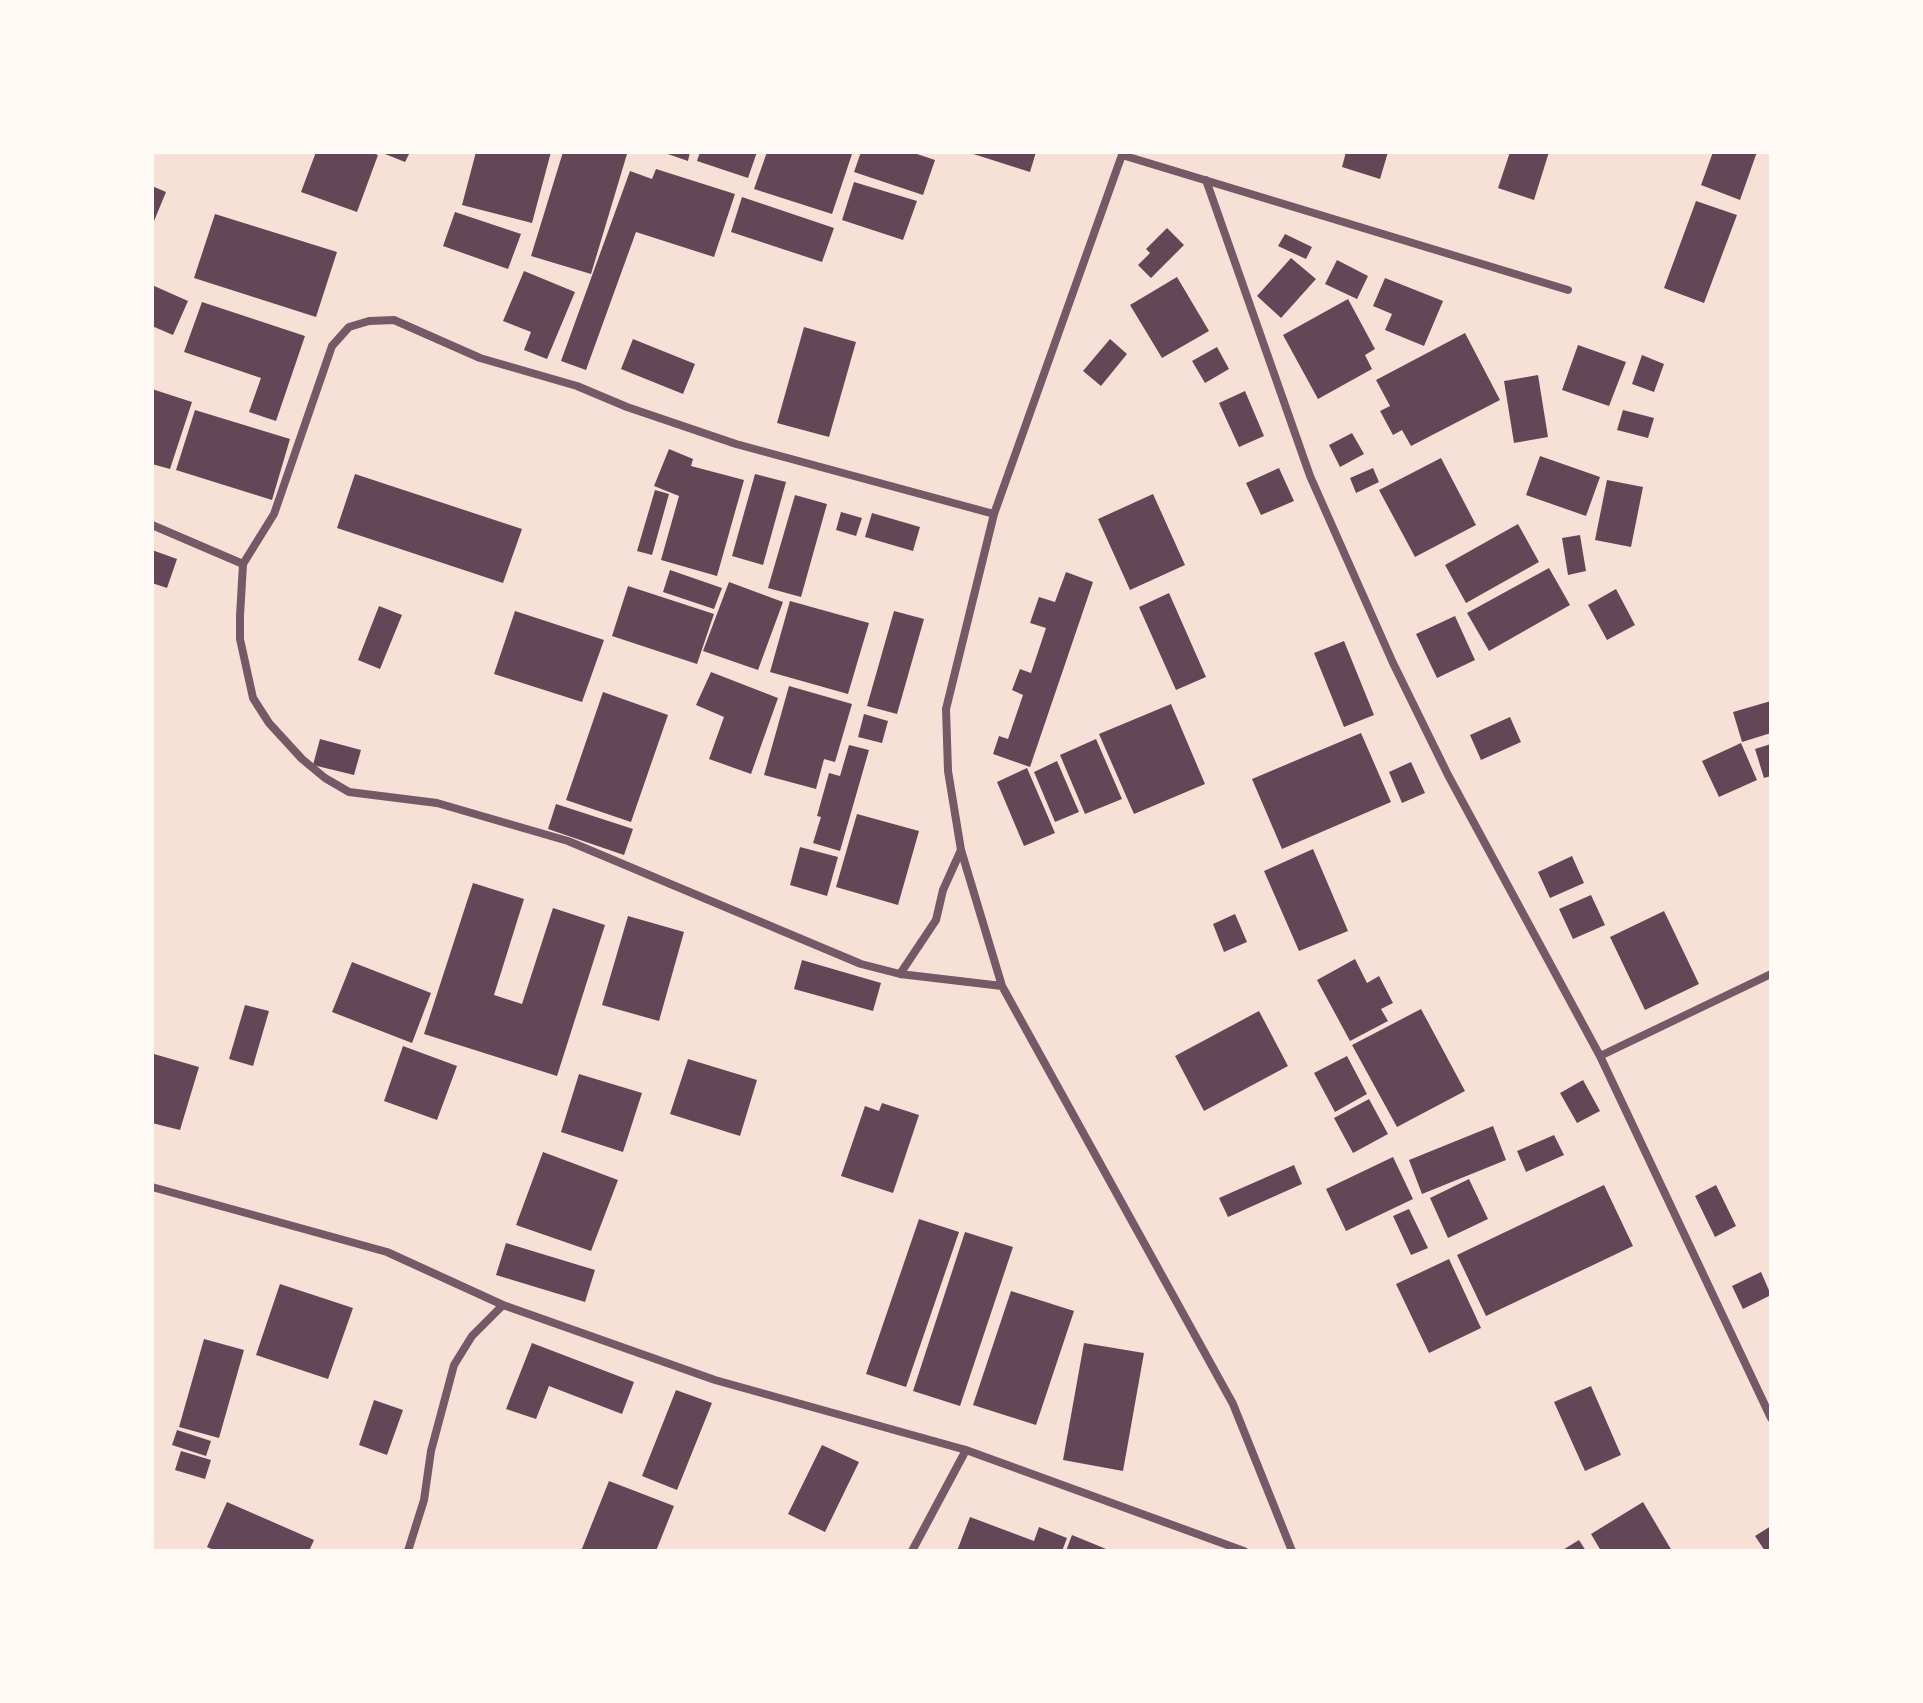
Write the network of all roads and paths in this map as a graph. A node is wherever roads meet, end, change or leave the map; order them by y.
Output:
1 (1122, 154) edge
2 (1206, 180) junction
3 (1568, 290) dead end
4 (994, 514) junction
5 (152, 525) edge
6 (243, 564) junction
7 (961, 850) junction
8 (900, 974) junction
9 (1771, 974) edge
10 (1002, 986) junction
11 (1600, 1056) junction
12 (152, 1187) edge
13 (503, 1305) junction
14 (1771, 1418) edge
15 (966, 1450) junction
16 (408, 1551) edge
17 (912, 1551) edge
18 (1244, 1551) edge
19 (1292, 1551) edge

1 - 2 street
1 - 4 street
2 - 3 street
2 - 11 street
4 - 6 street
4 - 7 street
5 - 6 street
6 - 8 street
7 - 8 street
7 - 10 street
8 - 10 street
9 - 11 street
10 - 19 street
11 - 14 street
12 - 13 street
13 - 15 street
13 - 16 street
15 - 17 street
15 - 18 street

